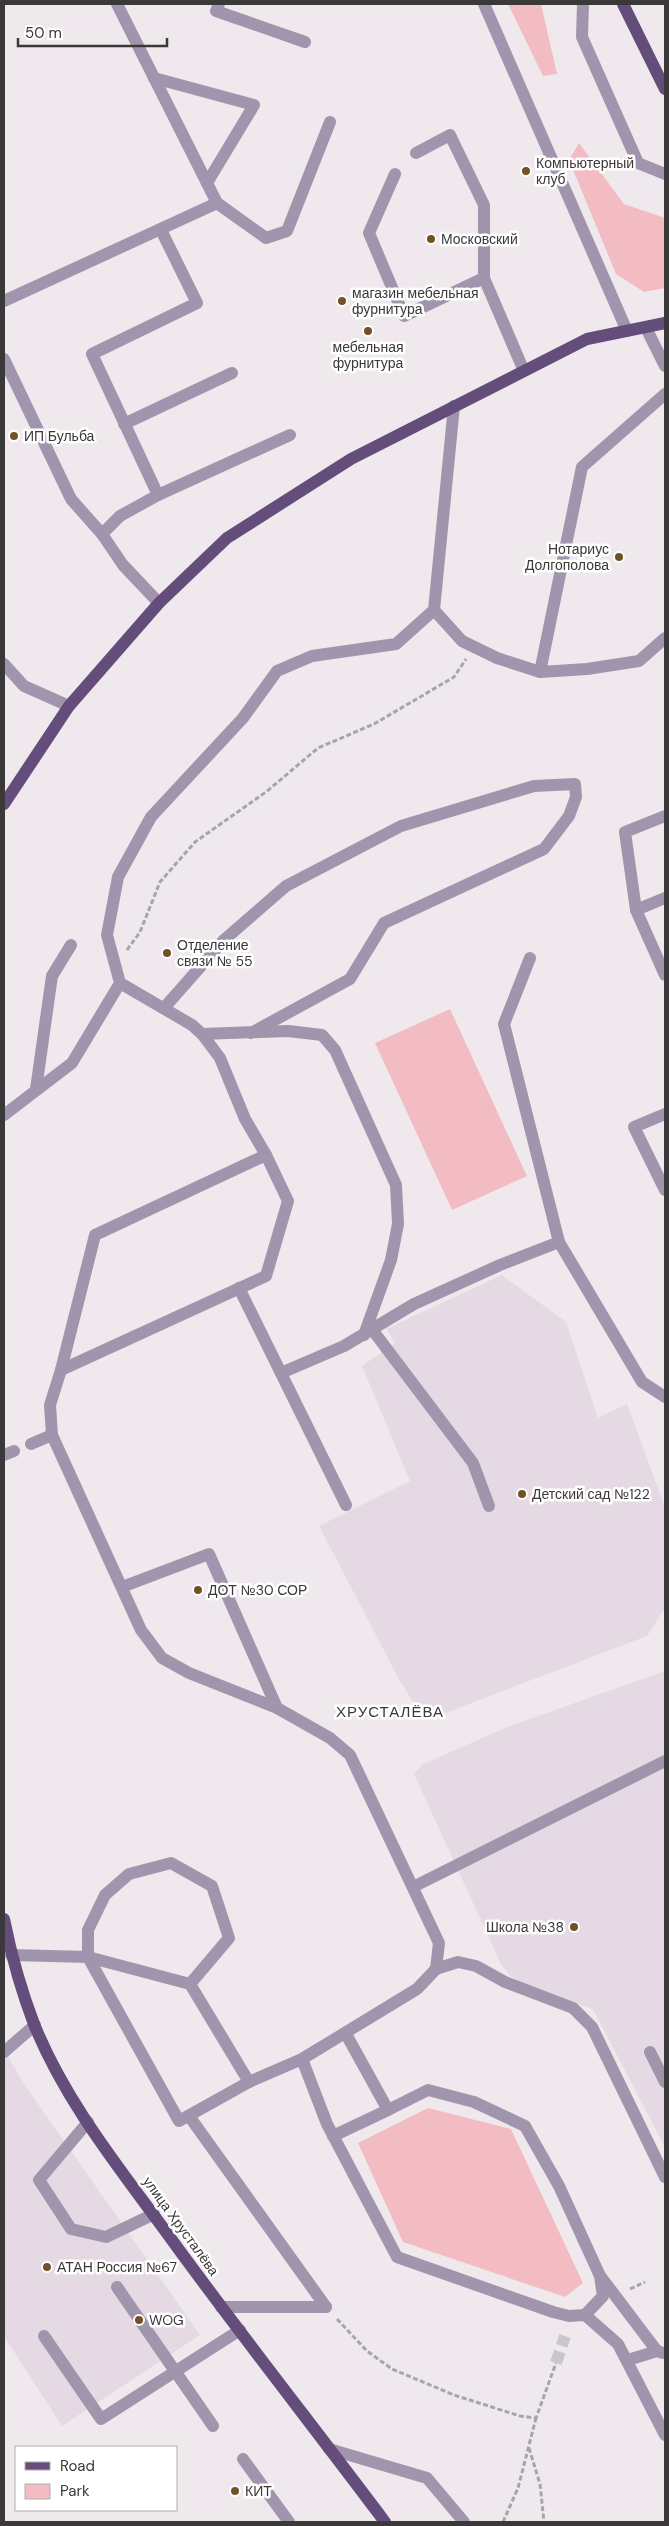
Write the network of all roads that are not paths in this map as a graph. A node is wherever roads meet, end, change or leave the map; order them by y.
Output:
1 (219, 4) edge
2 (484, 4) edge
3 (583, 4) edge
4 (623, 4) edge
5 (119, 6) edge
6 (305, 42) dead end
7 (154, 78) junction
8 (665, 89) edge
9 (330, 122) dead end
10 (416, 153) dead end
11 (395, 174) dead end
12 (665, 174) edge
13 (207, 183) junction
14 (217, 203) junction
15 (161, 230) junction
16 (484, 278) junction
17 (4, 301) edge
18 (665, 323) edge
19 (646, 328) junction
20 (627, 331) junction
21 (4, 359) edge
22 (665, 366) edge
23 (524, 371) junction
24 (232, 373) dead end
25 (665, 394) edge
26 (454, 406) junction
27 (124, 424) junction
28 (290, 435) dead end
29 (158, 495) junction
30 (102, 534) junction
31 (159, 603) junction
32 (434, 610) junction
33 (665, 638) edge
34 (4, 664) edge
35 (540, 672) junction
36 (69, 706) junction
37 (4, 804) edge
38 (665, 816) edge
39 (665, 898) edge
40 (636, 910) junction
41 (70, 945) dead end
42 (530, 958) dead end
43 (665, 974) edge
44 (120, 983) junction
45 (164, 1008) junction
46 (251, 1033) junction
47 (202, 1034) junction
48 (36, 1089) junction
49 (4, 1114) edge
50 (665, 1114) edge
51 (266, 1155) junction
52 (665, 1190) edge
53 (559, 1242) junction
54 (239, 1288) junction
55 (367, 1331) junction
56 (60, 1370) junction
57 (281, 1373) junction
58 (665, 1397) edge
59 (52, 1435) junction
60 (31, 1444) dead end
61 (346, 1506) dead end
62 (489, 1506) dead end
63 (122, 1587) junction
64 (277, 1708) junction
65 (665, 1761) edge
66 (413, 1887) junction
67 (4, 1919) edge
68 (8, 1956) edge
69 (88, 1957) junction
70 (436, 1969) junction
71 (190, 1984) junction
72 (35, 2025) junction
73 (346, 2034) junction
74 (4, 2052) edge
75 (650, 2052) dead end
76 (302, 2059) junction
77 (248, 2082) junction
78 (665, 2082) edge
79 (388, 2110) junction
80 (189, 2116) junction
81 (88, 2122) junction
82 (334, 2136) junction
83 (665, 2177) edge
84 (154, 2214) junction
85 (600, 2276) junction
86 (117, 2287) dead end
87 (221, 2307) junction
88 (586, 2315) junction
89 (240, 2330) junction
90 (44, 2336) dead end
91 (661, 2352) edge
92 (628, 2360) junction
93 (175, 2371) junction
94 (213, 2426) dead end
95 (665, 2435) edge
96 (329, 2449) junction
97 (243, 2459) dead end
98 (289, 2522) edge
99 (384, 2522) edge
100 (464, 2522) edge

1 - 6 lane
2 - 20 lane
3 - 12 lane
4 - 8 main road
5 - 7 lane
7 - 13 lane
7 - 13 lane
9 - 14 lane
10 - 16 lane
11 - 16 lane
13 - 14 lane
14 - 15 lane
15 - 17 lane
15 - 27 lane
16 - 23 lane
18 - 19 main road
19 - 20 main road
19 - 22 lane
20 - 23 main road
21 - 30 lane
23 - 26 main road
24 - 27 lane
25 - 35 lane
26 - 31 main road
26 - 32 lane
27 - 29 lane
28 - 29 lane
29 - 30 lane
30 - 31 lane
31 - 36 main road
32 - 35 lane
32 - 44 lane
33 - 35 lane
34 - 36 lane
36 - 37 main road
38 - 40 lane
39 - 40 lane
40 - 43 lane
41 - 48 lane
42 - 53 lane
44 - 45 lane
44 - 48 lane
45 - 46 lane
45 - 47 lane
46 - 47 lane
46 - 55 lane
47 - 51 lane
48 - 49 lane
50 - 52 lane
51 - 54 lane
51 - 56 lane
53 - 55 lane
53 - 58 lane
54 - 56 lane
54 - 57 lane
55 - 57 lane
55 - 62 lane
56 - 59 lane
57 - 61 lane
59 - 60 lane
59 - 63 lane
63 - 64 lane
63 - 64 lane
64 - 66 lane
65 - 66 lane
66 - 70 lane
67 - 68 main road, улица Хрусталёва
68 - 69 lane
68 - 72 main road, улица Хрусталёва
69 - 71 lane
69 - 71 lane
69 - 80 lane
70 - 73 lane
70 - 83 lane
71 - 77 lane
72 - 74 lane
72 - 81 main road, улица Хрусталёва
73 - 76 lane
73 - 79 lane
75 - 78 lane
76 - 77 lane
76 - 82 lane
77 - 80 lane
79 - 82 lane
79 - 85 lane
80 - 87 lane
81 - 84 main road, улица Хрусталёва
81 - 84 lane
82 - 88 lane
84 - 87 main road, улица Хрусталёва
85 - 88 lane
85 - 91 lane
86 - 93 lane
87 - 89 main road, улица Хрусталёва
88 - 92 lane
89 - 93 lane
89 - 96 main road, улица Хрусталёва
90 - 93 lane
91 - 92 lane
92 - 95 lane
93 - 94 lane
96 - 99 main road, улица Хрусталёва
96 - 100 lane
97 - 98 lane

